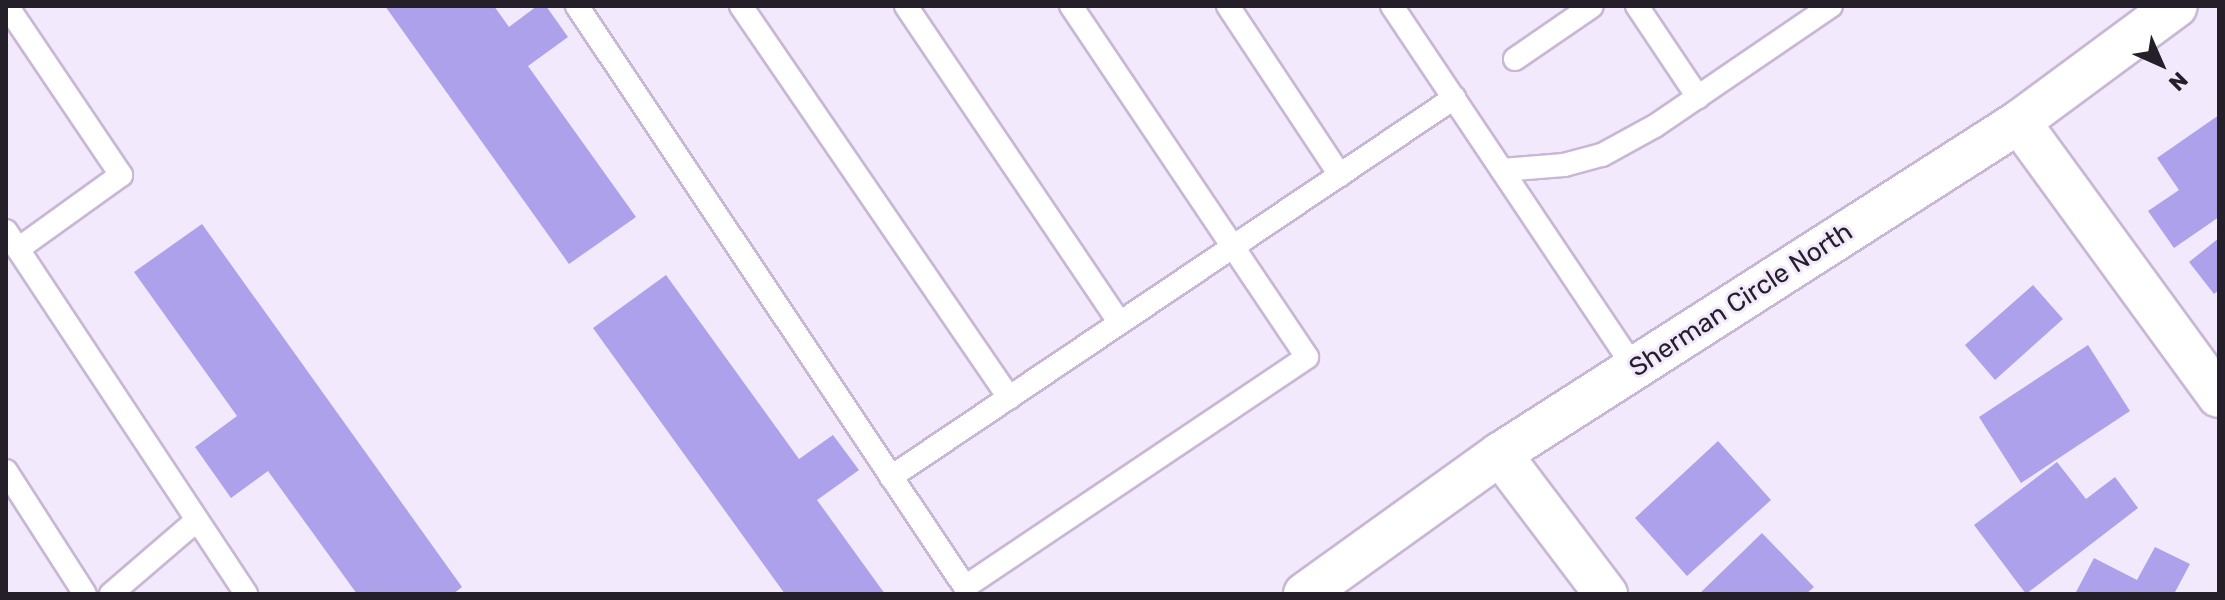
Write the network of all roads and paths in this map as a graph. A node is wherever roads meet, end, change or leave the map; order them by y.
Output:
1 (7, 6) edge
2 (577, 6) edge
3 (741, 6) edge
4 (906, 6) edge
5 (1071, 6) edge
6 (1228, 6) edge
7 (1392, 6) edge
8 (1592, 6) edge
9 (1637, 6) edge
10 (1831, 6) edge
11 (2176, 6) edge
12 (1515, 59) dead end
13 (1698, 97) junction
14 (1454, 98) junction
15 (2019, 122) junction
16 (1502, 170) junction
17 (1340, 175) junction
18 (12, 240) edge
19 (1233, 247) junction
20 (1120, 323) junction
21 (1634, 368) junction
22 (2219, 396) edge
23 (1009, 398) junction
24 (1500, 454) junction
25 (6, 471) edge
26 (891, 477) junction
27 (197, 520) junction
28 (85, 594) edge
29 (111, 594) edge
30 (246, 594) edge
31 (1305, 594) edge
32 (1606, 594) edge

1 - 18 lane
2 - 26 lane
3 - 23 lane
4 - 20 lane
5 - 19 lane
6 - 17 lane
7 - 14 lane
8 - 12 lane
9 - 13 lane
10 - 13 lane
11 - 15 street, Sherman Circle North
13 - 16 lane
14 - 16 lane
14 - 17 lane
15 - 21 street, Sherman Circle North
15 - 22 street
16 - 21 lane
17 - 19 lane
18 - 27 lane
19 - 20 lane
19 - 26 lane
20 - 23 lane
21 - 24 street, Sherman Circle North
23 - 26 lane
24 - 31 street, Sherman Circle North
24 - 32 street
25 - 28 lane
27 - 29 lane
27 - 30 lane

